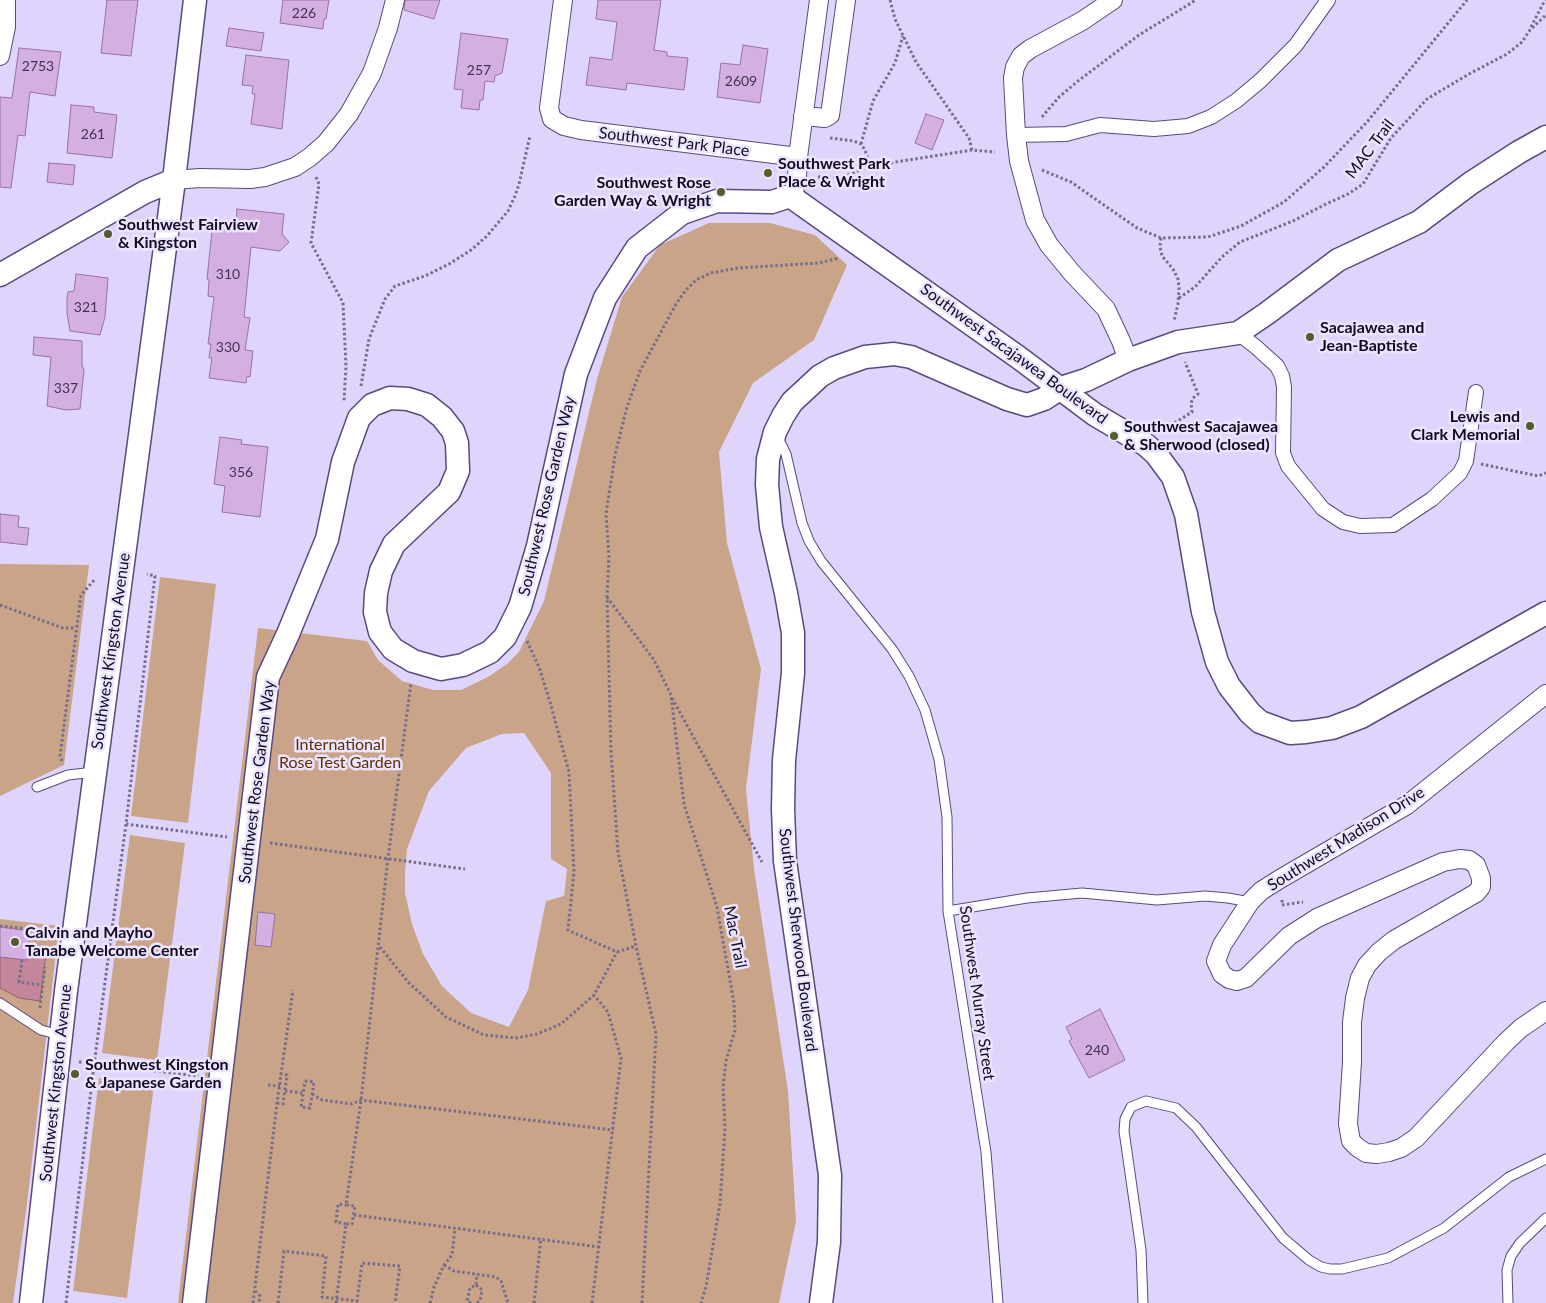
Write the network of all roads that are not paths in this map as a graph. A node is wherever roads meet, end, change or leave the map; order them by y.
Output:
1 (6, 0) edge
2 (195, 0) edge
3 (395, 0) edge
4 (563, 0) edge
5 (819, 0) edge
6 (846, 0) edge
7 (1113, 0) edge
8 (1328, 0) edge
9 (0, 56) edge
10 (803, 116) junction
11 (1024, 134) junction
12 (1546, 137) edge
13 (798, 157) junction
14 (174, 180) junction
15 (790, 196) junction
16 (0, 275) edge
17 (1238, 333) junction
18 (1128, 360) junction
19 (1061, 388) junction
20 (1476, 392) dead end
21 (775, 432) junction
22 (1546, 613) edge
23 (1546, 694) edge
24 (94, 772) junction
25 (37, 787) dead end
26 (1250, 902) junction
27 (948, 911) junction
28 (0, 1003) edge
29 (1546, 1011) edge
30 (61, 1035) junction
31 (1546, 1158) edge
32 (1546, 1218) edge
33 (31, 1303) edge
34 (194, 1303) edge
35 (821, 1303) edge
36 (998, 1303) edge
37 (1143, 1303) edge
38 (1508, 1303) edge

1 - 9 street
2 - 14 street, Southwest Kingston Avenue
3 - 14 street
4 - 13 street, Southwest Park Place
5 - 10 street
6 - 10 street
7 - 11 street
8 - 11 street
10 - 13 street
11 - 18 street
12 - 17 street
13 - 15 street
14 - 16 street
14 - 24 street, Southwest Kingston Avenue
15 - 19 street, Southwest Sacajawea Boulevard
15 - 34 street, Southwest Rose Garden Way
17 - 18 street, Southwest Sherwood Boulevard
17 - 20 street
18 - 19 street, Southwest Sherwood Boulevard
19 - 21 street, Southwest Sherwood Boulevard
19 - 22 street, Southwest Sacajawea Boulevard
21 - 27 lane, Southwest Murray Street
21 - 35 street, Southwest Sherwood Boulevard
23 - 26 street, Southwest Madison Drive
24 - 25 lane
24 - 30 street, Southwest Kingston Avenue
26 - 27 lane
26 - 29 street, Southwest Madison Drive
27 - 36 lane, Southwest Murray Street
28 - 30 lane
30 - 33 street, Southwest Kingston Avenue
31 - 37 lane
32 - 38 lane

